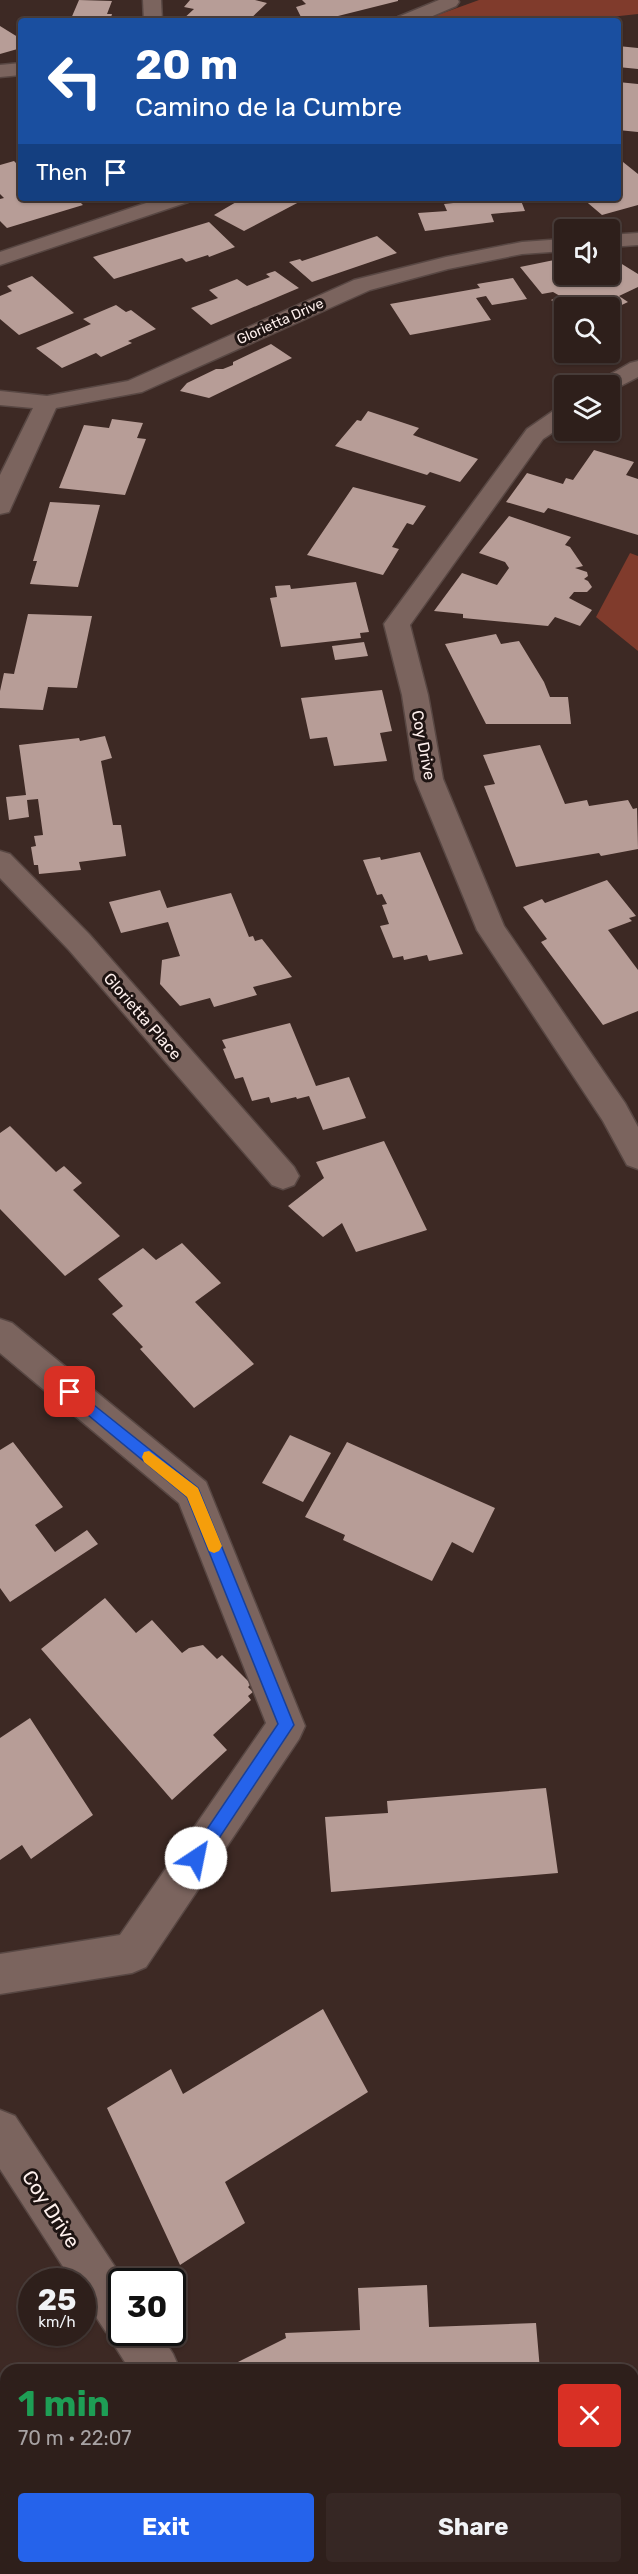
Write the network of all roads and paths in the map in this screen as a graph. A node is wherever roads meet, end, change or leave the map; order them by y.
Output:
1 (152, 0) edge
2 (450, 2) dead end
3 (153, 18) edge
4 (412, 18) edge
5 (18, 69) edge
6 (0, 71) edge
7 (171, 201) edge
8 (638, 239) edge
9 (620, 240) edge
10 (554, 246) edge
11 (0, 260) edge
12 (638, 368) edge
13 (620, 378) edge
14 (0, 398) edge
15 (47, 403) junction
16 (554, 421) edge
17 (0, 507) edge
18 (0, 861) edge
19 (638, 1156) edge
20 (283, 1176) dead end
21 (0, 1333) edge
22 (0, 1974) edge
23 (0, 2131) edge
24 (108, 2295) edge
25 (141, 2346) edge
26 (153, 2364) edge

1 - 3 street
2 - 4 street
5 - 6 street
7 - 11 street
8 - 9 street
10 - 15 street, Glorietta Drive
12 - 13 street
14 - 15 street, Glorietta Drive
15 - 17 street
16 - 19 street, Coy Drive
18 - 20 street, Glorietta Place
21 - 22 street
23 - 24 street, Coy Drive
25 - 26 street

